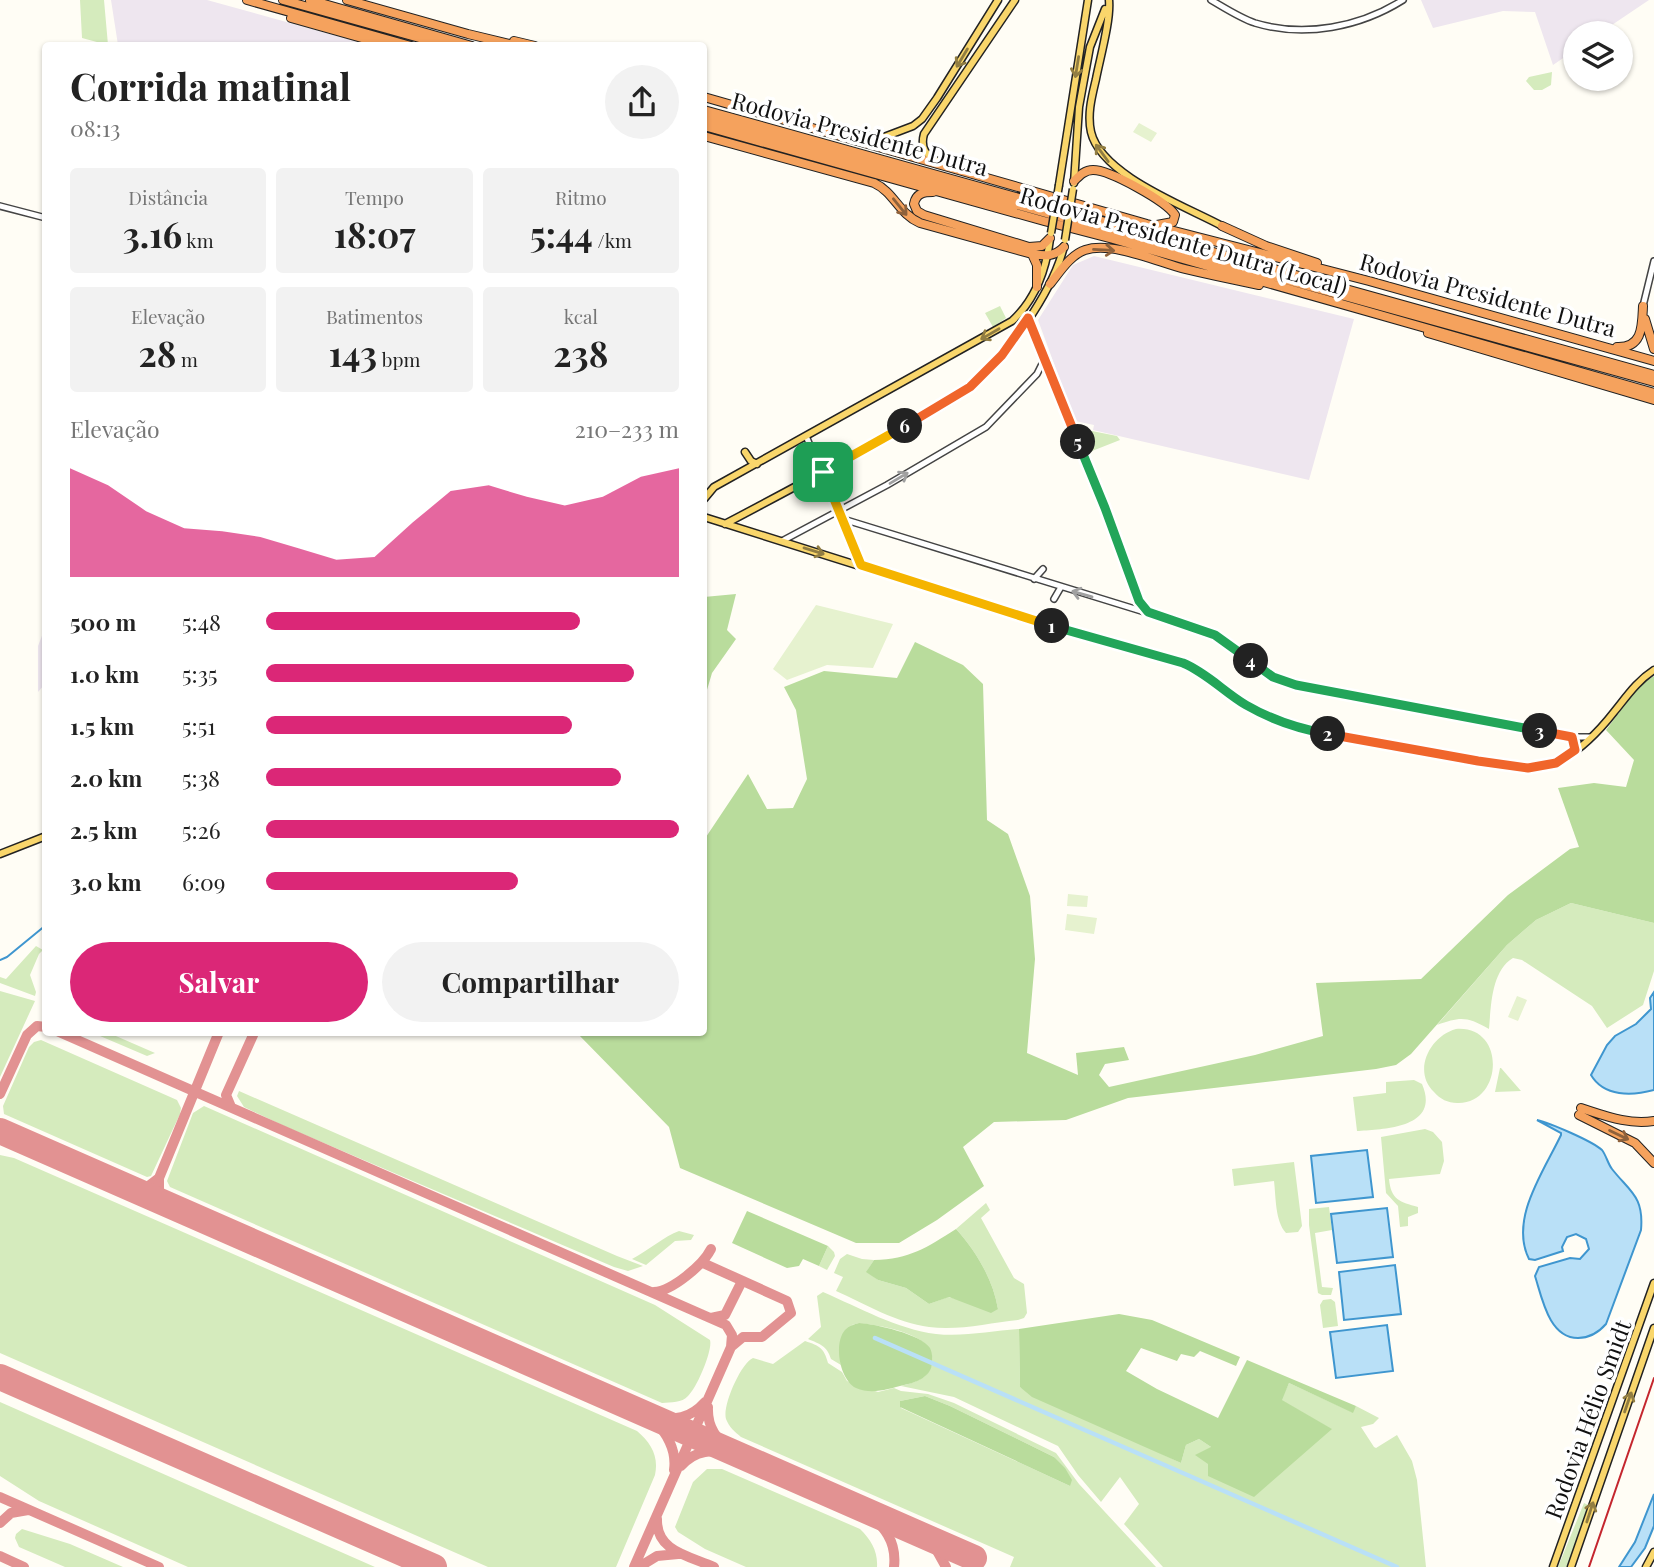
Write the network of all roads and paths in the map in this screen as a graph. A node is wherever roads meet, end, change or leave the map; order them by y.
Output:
1 (247, 0) edge
2 (283, 0) edge
3 (310, 0) edge
4 (347, 0) edge
5 (358, 0) edge
6 (998, 0) edge
7 (1015, 0) edge
8 (1088, 0) edge
9 (1108, 0) edge
10 (1211, 0) edge
11 (1404, 0) edge
12 (270, 3) edge
13 (369, 7) junction
14 (468, 34) junction
15 (376, 42) edge
16 (406, 42) edge
17 (433, 42) edge
18 (458, 42) edge
19 (501, 42) edge
20 (518, 42) edge
21 (707, 98) edge
22 (707, 111) edge
23 (707, 119) edge
24 (707, 127) edge
25 (805, 128) junction
26 (707, 136) edge
27 (972, 175) junction
28 (1074, 185) junction
29 (945, 193) junction
30 (0, 206) edge
31 (42, 217) edge
32 (1147, 224) junction
33 (1222, 226) joint
34 (1050, 236) junction
35 (1065, 243) junction
36 (1032, 254) junction
37 (1048, 256) junction
38 (1654, 261) edge
39 (1369, 281) junction
40 (1050, 284) junction
41 (1037, 287) junction
42 (1290, 289) junction
43 (1643, 306) junction
44 (1028, 318) junction
45 (1404, 321) junction
46 (1608, 346) junction
47 (1654, 349) edge
48 (1045, 358) junction
49 (1654, 361) edge
50 (1037, 374) junction
51 (1052, 374) junction
52 (1654, 374) edge
53 (1654, 382) edge
54 (1654, 393) edge
55 (1654, 400) edge
56 (806, 436) junction
57 (745, 452) dead end
58 (757, 464) junction
59 (823, 472) junction
60 (707, 495) edge
61 (839, 511) junction
62 (707, 518) edge
63 (843, 519) junction
64 (725, 524) junction
65 (858, 524) junction
66 (848, 532) junction
67 (782, 541) junction
68 (950, 543) dead end
69 (945, 552) junction
70 (861, 565) junction
71 (1043, 569) dead end
72 (1034, 579) junction
73 (1061, 587) junction
74 (1054, 599) dead end
75 (1139, 601) junction
76 (1136, 609) junction
77 (1148, 612) junction
78 (1654, 670) edge
79 (1572, 737) junction
80 (1590, 737) junction
81 (1575, 750) junction
82 (42, 838) edge
83 (0, 854) edge
84 (1654, 1121) edge
85 (1654, 1163) edge
86 (1654, 1283) edge
87 (1654, 1328) edge
88 (1654, 1552) edge
89 (1553, 1567) edge
90 (1571, 1567) edge
91 (1646, 1567) edge

1 - 12 highway
2 - 17 highway
3 - 18 highway
4 - 13 highway
5 - 13 highway
6 -> 25 main road
7 - 27 main road
8 -> 34 main road, bridge
9 - 28 main road
33 -> 9 main road
10 - 11 street
12 - 15 highway
12 - 16 highway
13 - 14 highway
14 - 19 highway
14 - 20 highway
21 - 25 highway, Rodovia Presidente Dutra
22 - 52 highway, Rodovia Presidente Dutra
23 - 53 highway, Rodovia Presidente Dutra
24 - 29 highway, Rodovia Presidente Dutra (Local)
25 - 27 highway, Rodovia Presidente Dutra
26 -> 36 highway
27 - 32 highway, Rodovia Presidente Dutra
28 - 32 highway
28 - 35 main road, bridge
29 - 34 highway
29 - 42 highway, Rodovia Presidente Dutra (Local)
30 - 31 street
32 - 39 highway, Rodovia Presidente Dutra
33 - 39 highway
34 - 37 main road
35 - 37 highway
35 - 40 main road
36 - 37 highway
36 - 41 highway
37 - 41 main road
38 - 43 street
39 - 46 highway, Rodovia Presidente Dutra
40 -> 42 highway
40 - 44 main road
41 -> 56 main road
42 - 45 highway, Rodovia Presidente Dutra (Local)
43 - 46 highway
43 - 47 highway
44 - 48 street
44 - 59 main road
45 - 54 highway, Rodovia Presidente Dutra (Local)
45 - 55 highway
46 - 49 highway, Rodovia Presidente Dutra
48 - 50 street
48 - 51 street
50 - 51 street
61 -> 50 street
51 - 75 street
56 - 58 main road
56 - 59 street
57 - 58 main road
58 - 60 main road
59 - 61 street
59 - 64 main road
61 - 63 street
61 - 67 street
62 - 64 main road
63 - 65 street
63 - 66 street
64 - 67 main road
65 - 66 street
65 - 69 street
66 - 70 street
67 -> 70 main road
68 - 69 street
69 - 72 street
70 - 81 main road
71 - 72 street
72 - 73 street
73 - 74 street
76 -> 73 street
75 - 76 street
75 - 77 street
76 - 77 street
77 - 79 street
78 - 80 main road
79 - 80 street
79 - 81 street
80 - 81 main road
82 - 83 main road
84 -> 85 highway
86 - 89 main road, Rodovia Hélio Smidt
90 -> 87 main road, Rodovia Hélio Smidt
88 - 91 main road

